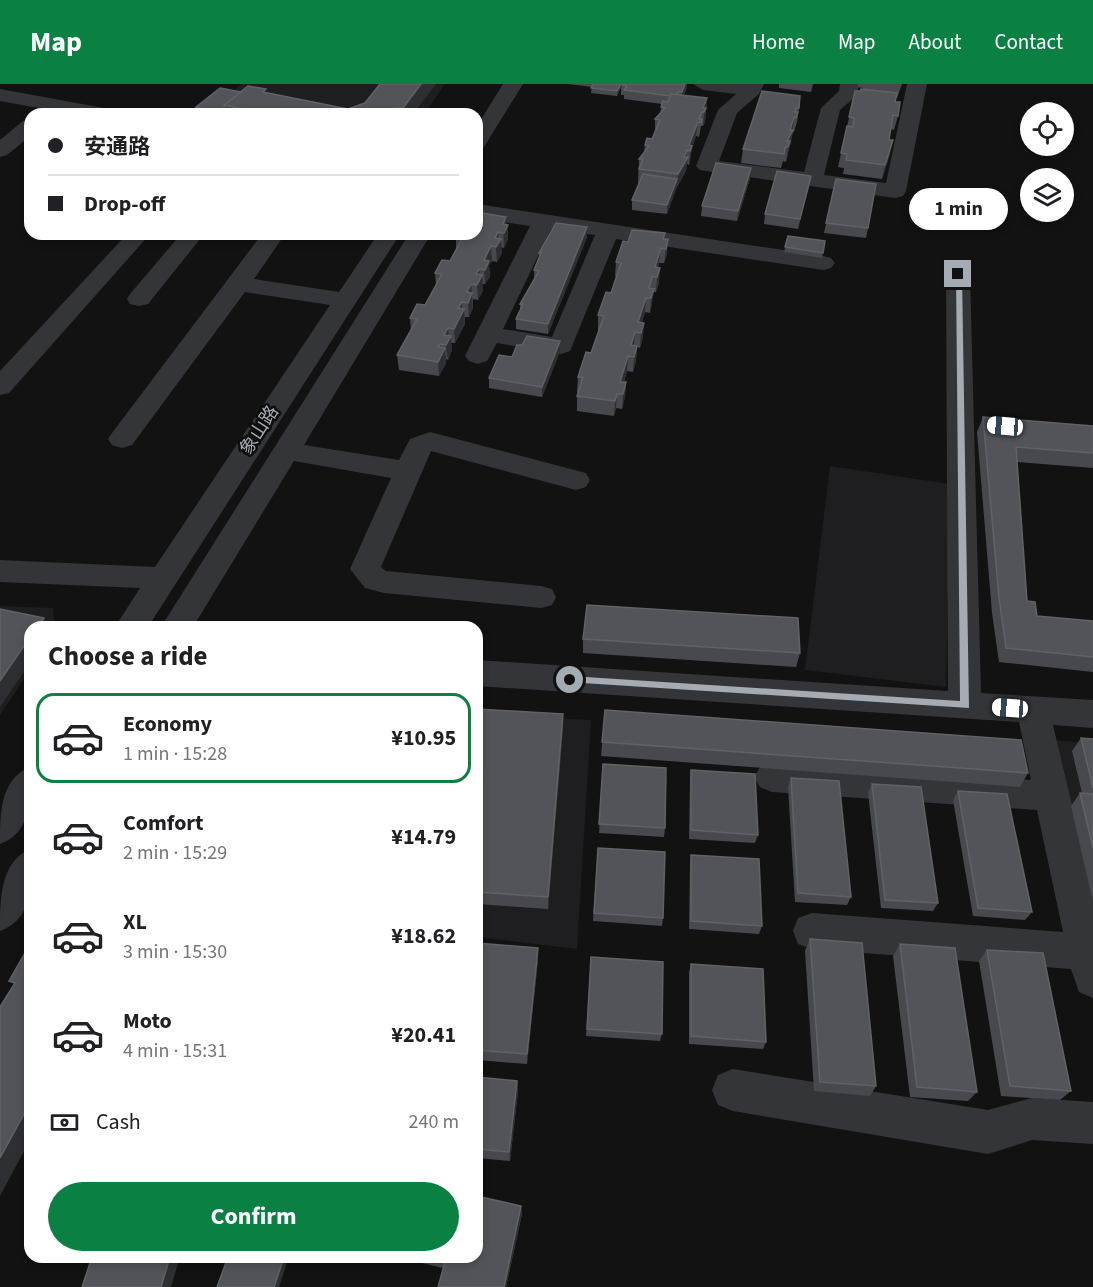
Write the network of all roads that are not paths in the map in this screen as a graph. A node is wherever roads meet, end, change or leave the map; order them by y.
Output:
1 (513, 84) edge
2 (704, 84) edge
3 (850, 84) edge
4 (917, 84) edge
5 (753, 87) edge
6 (0, 95) edge
7 (45, 108) edge
8 (24, 130) edge
9 (483, 133) edge
10 (0, 151) edge
11 (812, 181) junction
12 (483, 212) edge
13 (543, 221) junction
14 (608, 231) junction
15 (135, 240) edge
16 (188, 240) edge
17 (269, 240) edge
18 (385, 240) edge
19 (416, 240) edge
20 (823, 263) edge
21 (958, 274) dead end
22 (239, 284) junction
23 (139, 299) dead end
24 (344, 300) junction
25 (0, 387) edge
26 (122, 439) dead end
27 (286, 451) junction
28 (407, 471) junction
29 (576, 480) dead end
30 (0, 571) edge
31 (163, 578) junction
32 (541, 597) dead end
33 (135, 621) edge
34 (181, 621) edge
35 (483, 674) edge
36 (965, 705) junction
37 (1033, 710) junction
38 (1093, 714) edge
39 (772, 777) edge
40 (24, 791) edge
41 (1052, 796) junction
42 (0, 828) edge
43 (24, 875) edge
44 (0, 914) edge
45 (812, 931) dead end
46 (1090, 966) edge
47 (733, 1090) dead end
48 (1093, 1123) edge

1 - 9 street
2 - 5 street
3 - 11 street
4 - 11 street
5 - 11 street
6 - 7 street
8 - 10 street
12 - 13 street
13 - 14 street
13 - 14 street
14 - 20 street
15 - 25 street
16 - 23 street
17 - 22 street
18 - 24 street, 象山路
19 - 27 street, 象山路
21 - 36 street
22 - 24 street
22 - 26 street
24 - 31 street, 象山路
27 - 28 street
27 - 34 street, 象山路
28 - 29 street
28 - 32 street
30 - 31 street
31 - 33 street, 象山路
35 - 36 street
36 - 37 street
37 - 38 street
37 - 41 street
39 - 41 street
40 - 42 street
41 - 46 street
43 - 44 street
45 - 46 street
47 - 48 street

